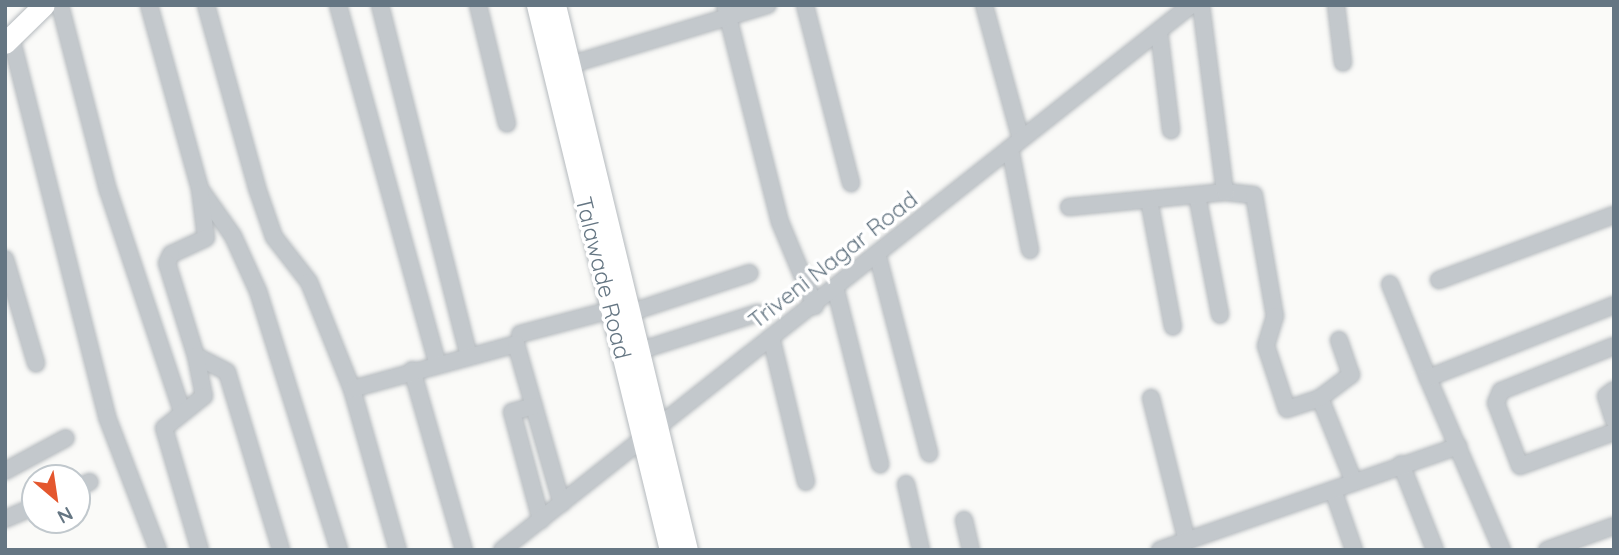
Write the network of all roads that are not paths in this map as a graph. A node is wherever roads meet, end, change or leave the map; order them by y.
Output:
1 (44, 5) edge
2 (60, 5) edge
3 (149, 5) edge
4 (206, 5) edge
5 (338, 5) edge
6 (380, 5) edge
7 (478, 5) edge
8 (537, 5) edge
9 (555, 5) edge
10 (768, 5) edge
11 (805, 5) edge
12 (984, 5) edge
13 (1191, 5) edge
14 (1201, 5) edge
15 (1336, 5) edge
16 (726, 11) edge
17 (1159, 31) junction
18 (8, 40) edge
19 (1343, 63) dead end
20 (561, 68) junction
21 (507, 124) dead end
22 (1171, 130) dead end
23 (1016, 144) junction
24 (851, 183) dead end
25 (200, 189) junction
26 (1225, 192) junction
27 (1197, 195) junction
28 (1149, 200) junction
29 (1069, 207) dead end
30 (1614, 215) edge
31 (1030, 250) dead end
32 (878, 257) junction
33 (5, 258) edge
34 (750, 273) dead end
35 (1439, 280) dead end
36 (1390, 284) dead end
37 (836, 291) junction
38 (1614, 305) edge
39 (815, 306) junction
40 (620, 312) junction
41 (758, 313) dead end
42 (1220, 315) dead end
43 (1173, 327) dead end
44 (520, 334) dead end
45 (771, 337) junction
46 (1339, 340) dead end
47 (1614, 346) edge
48 (639, 351) junction
49 (468, 354) junction
50 (196, 356) junction
51 (36, 363) dead end
52 (437, 363) junction
53 (412, 370) junction
54 (1429, 378) junction
55 (352, 389) junction
56 (1614, 390) edge
57 (1151, 397) dead end
58 (1320, 398) junction
59 (534, 406) junction
60 (182, 411) junction
61 (1614, 420) edge
62 (1614, 432) edge
63 (649, 433) junction
64 (66, 438) dead end
65 (1458, 446) junction
66 (929, 453) dead end
67 (880, 464) dead end
68 (1401, 464) junction
69 (5, 471) edge
70 (806, 482) dead end
71 (1354, 482) junction
72 (906, 484) dead end
73 (1333, 490) junction
74 (562, 504) junction
75 (541, 520) junction
76 (964, 520) dead end
77 (1614, 526) edge
78 (1187, 541) junction
79 (158, 550) edge
80 (200, 550) edge
81 (281, 550) edge
82 (339, 550) edge
83 (398, 550) edge
84 (464, 550) edge
85 (502, 550) edge
86 (670, 550) edge
87 (687, 550) edge
88 (921, 550) edge
89 (971, 550) edge
90 (1160, 550) edge
91 (1354, 550) edge
92 (1435, 550) edge
93 (1502, 550) edge
94 (1547, 550) edge

1 - 18 main road
2 - 60 street
3 - 25 street
4 - 55 street
5 - 52 street
6 - 49 street
7 - 21 street
8 - 20 main road, Talawade Road
9 - 20 main road, Talawade Road
10 - 16 street
11 - 24 street
12 - 23 street
13 - 17 street, Triveni Nagar Road
14 - 26 street
15 - 19 street
16 - 20 street
16 - 39 street
17 - 22 street
17 - 23 street, Triveni Nagar Road
18 - 79 street
20 - 40 main road, Talawade Road
23 - 31 street
23 - 32 street, Triveni Nagar Road
25 - 50 street
25 - 82 street
26 - 27 street
26 - 58 street
27 - 28 street
27 - 42 street
28 - 29 street
28 - 43 street
30 - 35 street
32 - 37 street, Triveni Nagar Road
32 - 66 street
33 - 51 street
34 - 40 street
36 - 54 street
37 - 39 street, Triveni Nagar Road
37 - 67 street
38 - 54 street
39 - 45 street, Triveni Nagar Road
40 - 44 street
40 - 48 main road, Talawade Road
40 - 63 main road, Talawade Road
41 - 48 street
45 - 63 street, Triveni Nagar Road
45 - 70 street
46 - 58 street
47 - 62 street
48 - 63 main road, Talawade Road
49 - 52 street
49 - 59 street
50 - 60 street
50 - 81 street
52 - 53 street
53 - 55 street
53 - 84 street
54 - 65 street
55 - 83 street
56 - 61 street
57 - 78 street
58 - 71 street
59 - 74 street
59 - 75 street
60 - 80 street
63 - 74 street, Triveni Nagar Road
63 - 86 main road, Talawade Road
63 - 87 main road, Talawade Road
64 - 69 street
65 - 68 street
65 - 93 street
68 - 71 street
68 - 92 street
71 - 73 street
72 - 88 street
73 - 78 street
73 - 91 street
74 - 75 street, Triveni Nagar Road
75 - 85 street, Triveni Nagar Road
76 - 89 street
77 - 94 street
78 - 90 street

